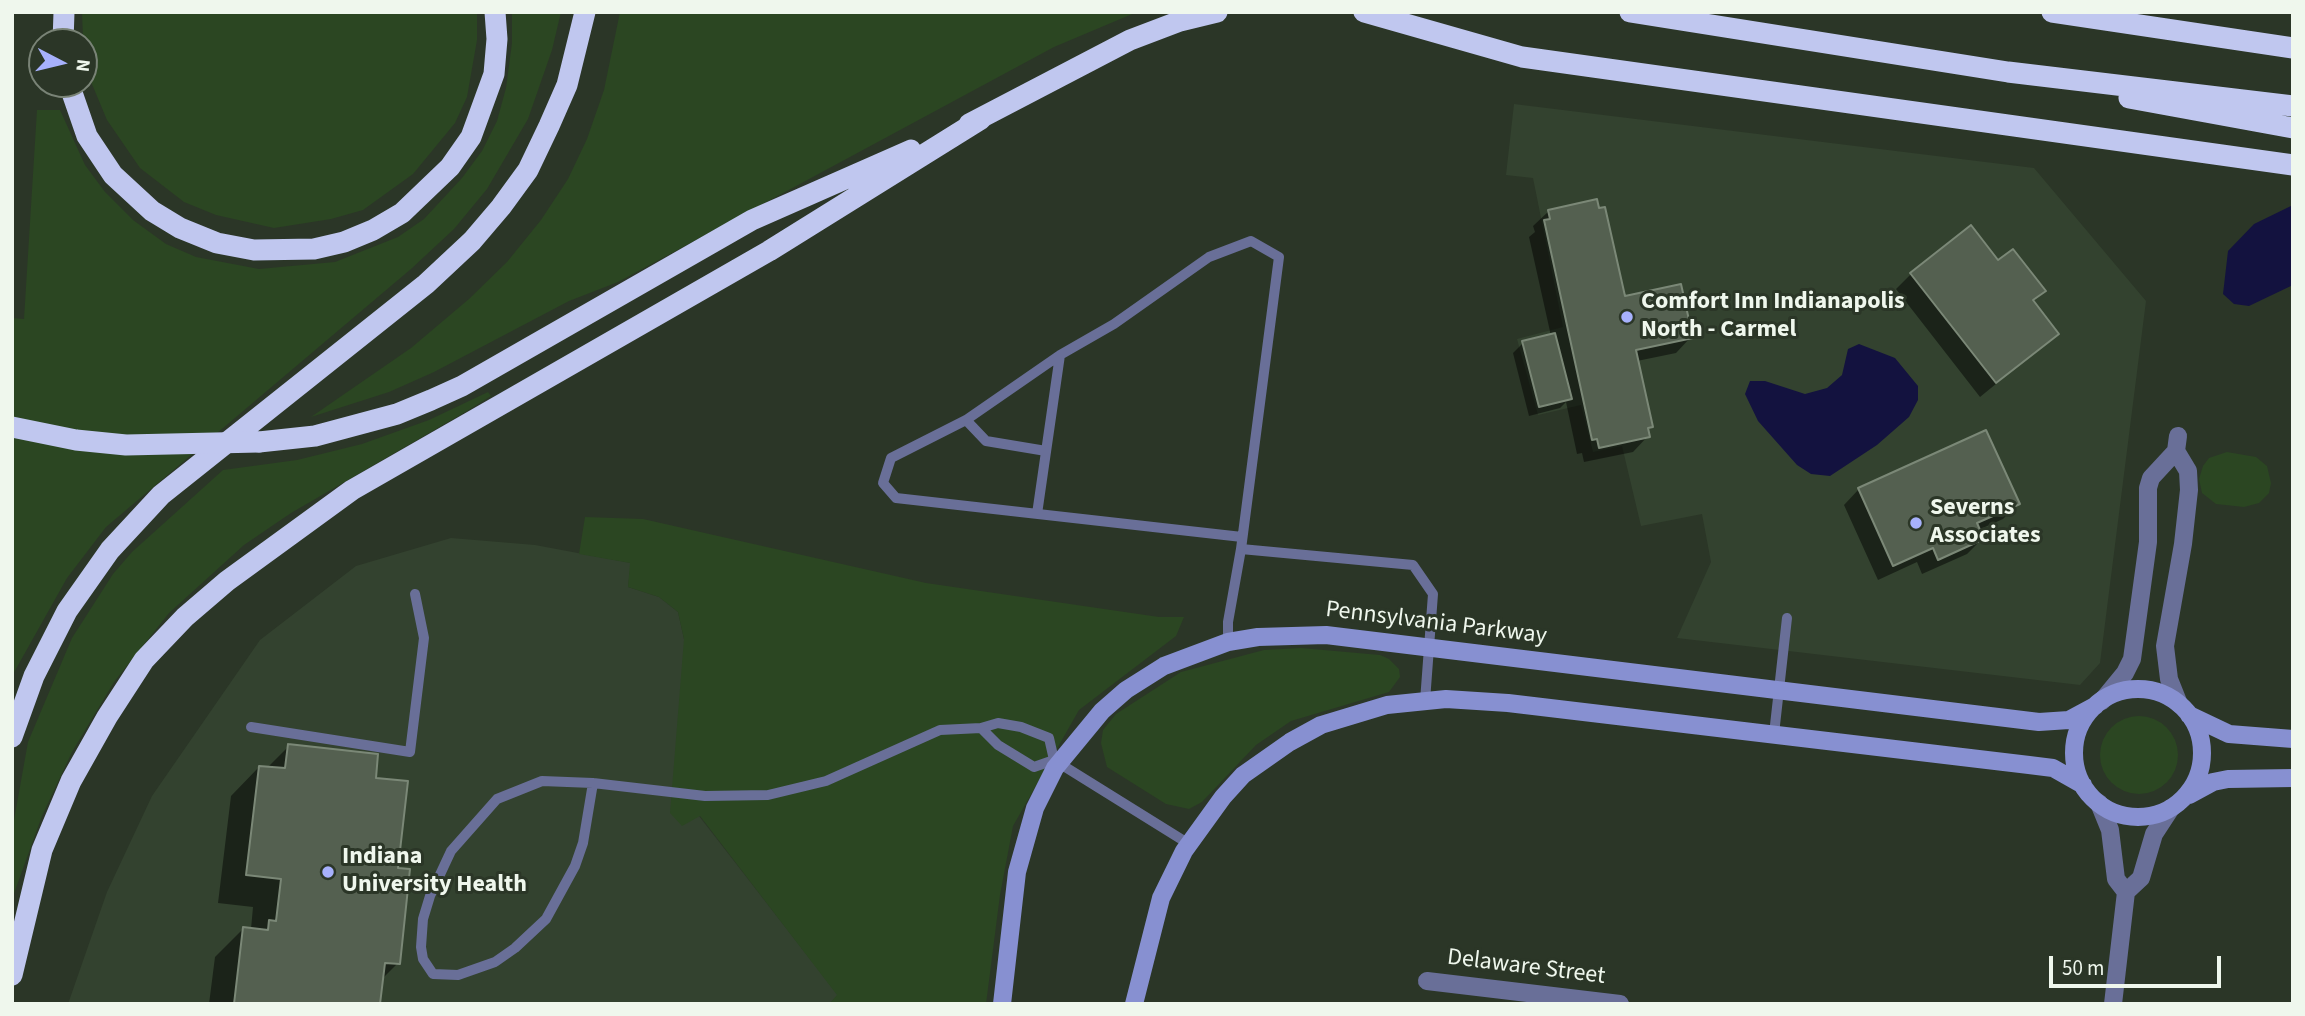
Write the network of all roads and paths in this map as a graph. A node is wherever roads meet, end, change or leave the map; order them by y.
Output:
1 (495, 12) edge
2 (585, 12) edge
3 (1217, 12) edge
4 (1364, 12) edge
5 (1630, 12) edge
6 (2052, 12) edge
7 (2293, 48) edge
8 (2008, 72) junction
9 (74, 98) edge
10 (2293, 106) edge
11 (981, 119) junction
12 (2293, 128) edge
13 (2293, 165) edge
14 (1060, 355) junction
15 (965, 420) junction
16 (12, 427) edge
17 (1046, 451) junction
18 (1037, 514) junction
19 (1242, 537) junction
20 (1241, 549) junction
21 (415, 594) dead end
22 (1787, 618) dead end
23 (1228, 642) junction
24 (1430, 648) junction
25 (1779, 689) junction
26 (1425, 701) junction
27 (2099, 704) junction
28 (2184, 709) junction
29 (251, 727) dead end
30 (981, 728) junction
31 (1774, 734) junction
32 (12, 737) edge
33 (2293, 739) edge
34 (1056, 761) junction
35 (2293, 778) edge
36 (593, 783) junction
37 (2083, 785) junction
38 (2099, 803) junction
39 (2177, 804) junction
40 (1189, 844) junction
41 (2126, 892) junction
42 (12, 975) edge
43 (1427, 981) dead end
44 (1002, 1004) edge
45 (1134, 1004) edge
46 (1620, 1004) edge
47 (2113, 1004) edge

1 - 9 highway
2 - 32 highway
3 - 11 highway
4 - 13 highway
5 - 8 highway
6 - 7 highway
8 - 10 highway
8 - 12 highway
11 - 16 highway, bridge
11 - 42 highway
14 - 15 lane
14 - 17 lane
14 - 19 lane
15 - 17 lane
15 - 18 lane
17 - 18 lane
18 - 19 lane
19 - 20 lane
20 - 23 lane
20 - 24 lane
21 - 29 lane
22 - 25 lane
23 - 24 main road, Pennsylvania Parkway
23 - 34 main road, Pennsylvania Parkway
24 - 25 main road, Pennsylvania Parkway
24 - 26 lane
25 - 27 main road, Pennsylvania Parkway
25 - 31 lane
26 - 31 main road
26 - 40 main road
27 - 28 main road
27 - 28 street
27 - 37 main road
28 - 33 main road
28 - 39 main road
30 - 34 lane
30 - 34 lane
30 - 36 lane
31 - 37 main road
34 - 40 lane
34 - 44 main road, Pennsylvania Parkway
35 - 39 main road
36 - 36 lane
37 - 38 main road
38 - 39 main road
38 - 41 street
39 - 41 street
40 - 45 main road
41 - 47 street
43 - 46 street, Delaware Street

